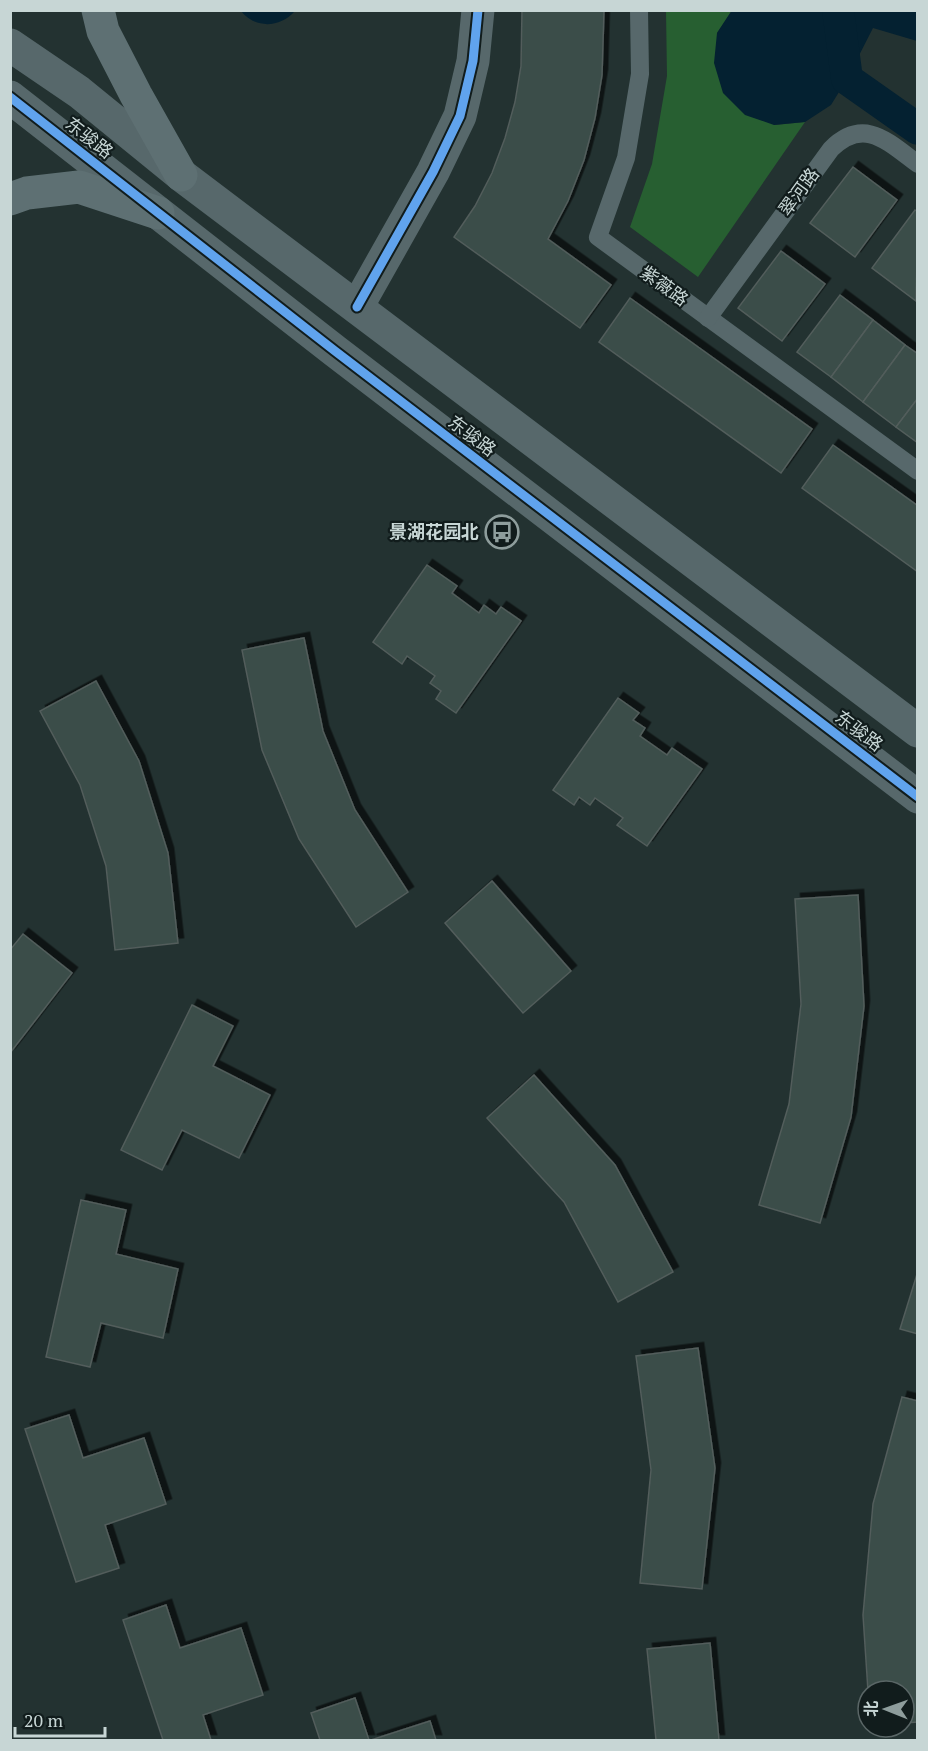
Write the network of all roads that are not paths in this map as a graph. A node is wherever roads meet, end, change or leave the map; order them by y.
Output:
1 (98, 10) edge
2 (478, 10) edge
3 (639, 10) edge
4 (10, 45) edge
5 (10, 97) edge
6 (918, 164) edge
7 (181, 175) junction
8 (10, 199) edge
9 (158, 213) junction
10 (357, 307) junction
11 (708, 318) junction
12 (918, 471) edge
13 (918, 731) edge
14 (918, 797) edge

1 - 7 highway
2 - 10 street
3 - 11 lane, 紫薇路
4 - 7 street, 东骏路
5 - 9 street, 东骏路
6 - 11 lane, 翠河路
7 - 10 street, 东骏路
8 - 9 highway
9 - 14 street, 东骏路
10 - 13 street, 东骏路
11 - 12 lane, 紫薇路

